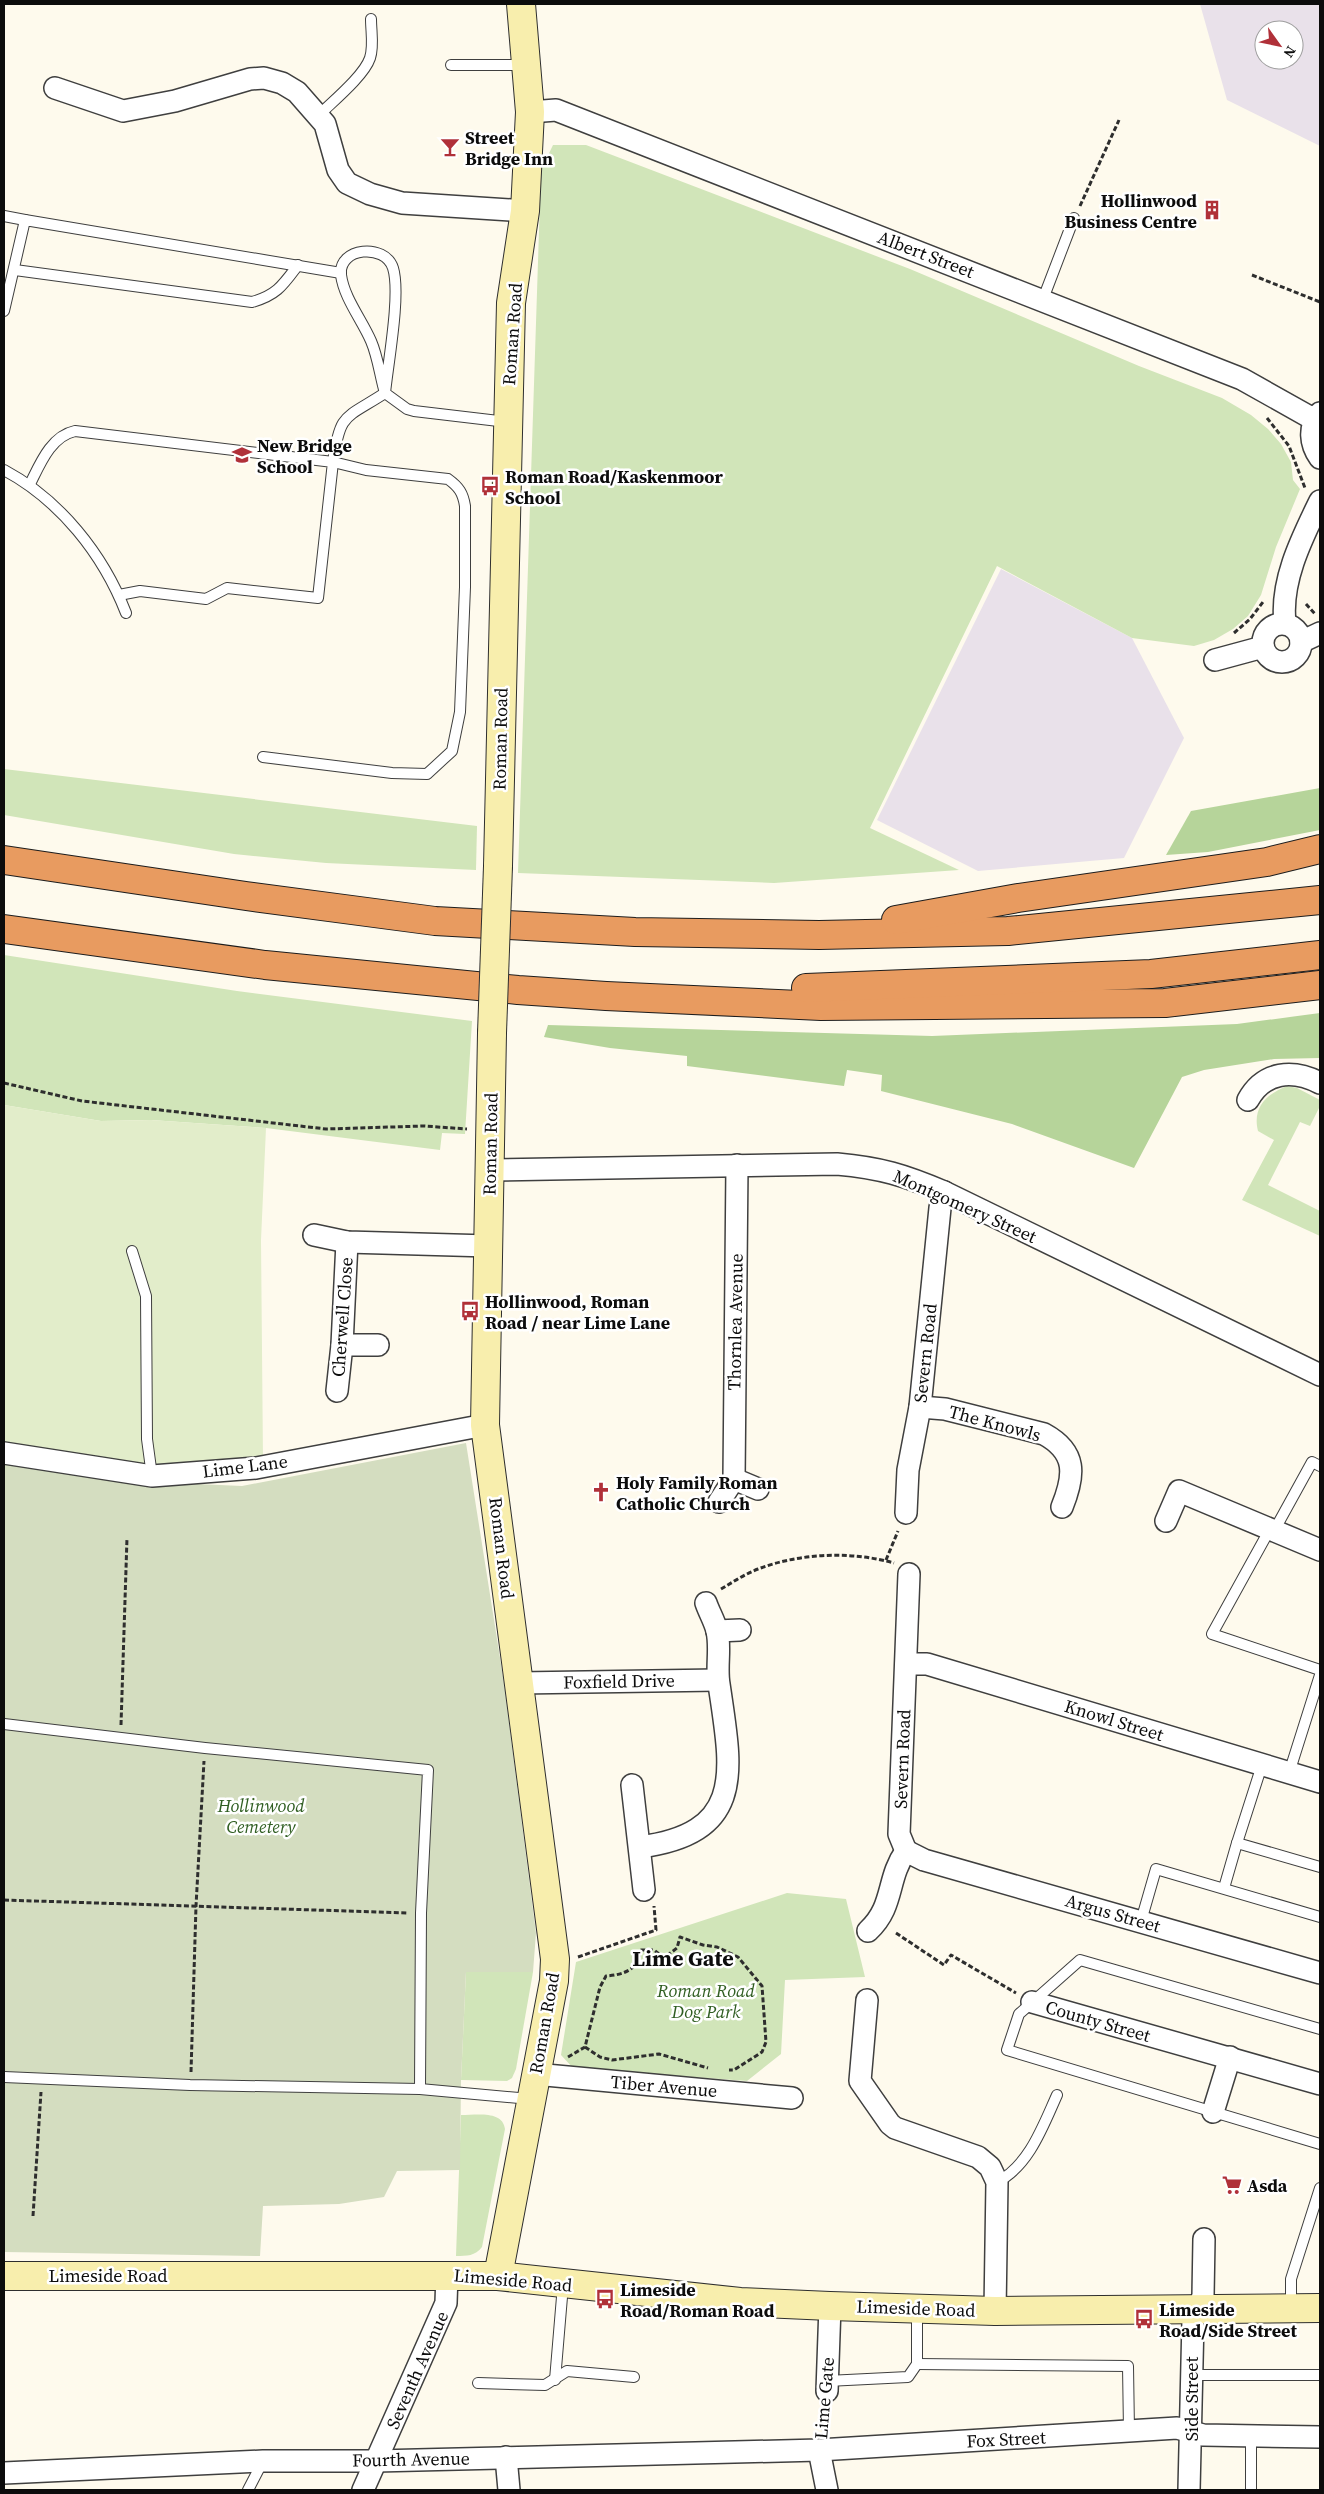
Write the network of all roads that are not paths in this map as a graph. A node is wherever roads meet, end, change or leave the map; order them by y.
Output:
1 (521, 4) edge
2 (371, 19) dead end
3 (451, 65) dead end
4 (527, 65) junction
5 (55, 88) dead end
6 (530, 112) junction
7 (318, 116) junction
8 (525, 211) junction
9 (4, 216) edge
10 (1074, 218) road end
11 (25, 220) junction
12 (298, 265) junction
13 (15, 270) junction
14 (341, 273) junction
15 (1043, 299) junction
16 (4, 311) edge
17 (384, 393) junction
18 (1318, 416) edge
19 (507, 422) junction
20 (1320, 458) edge
21 (333, 462) junction
22 (4, 470) edge
23 (30, 484) junction
24 (1320, 501) edge
25 (119, 595) junction
26 (126, 613) dead end
27 (1285, 623) junction
28 (1311, 638) edge
29 (1263, 647) junction
30 (1216, 660) dead end
31 (263, 757) dead end
32 (1320, 849) edge
33 (4, 860) edge
34 (1320, 900) edge
35 (4, 929) edge
36 (819, 935) junction
37 (1320, 955) edge
38 (1320, 985) edge
39 (606, 996) junction
40 (1320, 1083) edge
41 (1248, 1100) dead end
42 (737, 1166) junction
43 (490, 1170) junction
44 (944, 1192) junction
45 (314, 1235) dead end
46 (347, 1242) junction
47 (489, 1246) junction
48 (132, 1251) dead end
49 (342, 1345) junction
50 (378, 1345) dead end
51 (1320, 1375) edge
52 (337, 1391) dead end
53 (920, 1407) junction
54 (486, 1425) junction
55 (4, 1453) edge
56 (1320, 1466) edge
57 (152, 1476) junction
58 (734, 1479) junction
59 (758, 1489) dead end
60 (719, 1502) dead end
61 (1062, 1506) dead end
62 (906, 1513) road end
63 (1166, 1520) dead end
64 (1272, 1530) junction
65 (1320, 1550) edge
66 (903, 1569) road end
67 (706, 1603) road end
68 (740, 1630) dead end
69 (717, 1631) junction
70 (906, 1664) junction
71 (1320, 1670) edge
72 (1320, 1675) edge
73 (718, 1680) junction
74 (519, 1683) junction
75 (4, 1724) edge
76 (1262, 1765) junction
77 (1289, 1773) junction
78 (1320, 1782) edge
79 (632, 1785) dead end
80 (1237, 1843) junction
81 (640, 1847) junction
82 (906, 1851) junction
83 (1320, 1867) edge
84 (1224, 1888) junction
85 (649, 1897) road end
86 (1320, 1917) edge
87 (1141, 1921) junction
88 (868, 1931) dead end
89 (1320, 1973) edge
90 (867, 2000) dead end
91 (1032, 2002) junction
92 (1320, 2029) edge
93 (1230, 2057) junction
94 (4, 2077) edge
95 (1320, 2084) edge
96 (533, 2087) junction
97 (420, 2089) junction
98 (1057, 2095) dead end
99 (792, 2098) dead end
100 (1213, 2112) junction
101 (1320, 2144) edge
102 (997, 2182) junction
103 (1320, 2188) edge
104 (1204, 2239) dead end
105 (447, 2274) junction
106 (4, 2276) edge
107 (498, 2276) junction
108 (564, 2284) junction
109 (830, 2306) junction
110 (917, 2307) junction
111 (1198, 2308) junction
112 (1320, 2308) edge
113 (1291, 2309) junction
114 (995, 2311) junction
115 (917, 2364) junction
116 (1191, 2375) junction
117 (1320, 2375) edge
118 (634, 2377) dead end
119 (555, 2380) junction
120 (478, 2383) dead end
121 (827, 2386) joint
122 (1129, 2431) junction
123 (1192, 2432) junction
124 (1251, 2437) junction
125 (1320, 2437) edge
126 (819, 2450) junction
127 (506, 2457) junction
128 (263, 2461) junction
129 (376, 2461) junction
130 (4, 2473) edge
131 (248, 2490) edge
132 (363, 2490) edge
133 (509, 2490) edge
134 (827, 2490) edge
135 (1189, 2490) edge
136 (1251, 2490) edge

1 - 4 street, Roman Road
2 - 7 lane
3 - 4 lane
4 - 6 street, Roman Road
5 - 7 street
6 - 8 street, Roman Road
6 - 15 street, Albert Street
7 - 8 street
8 - 19 street, Roman Road
9 - 11 lane
10 - 15 lane
11 - 12 lane
11 - 13 lane
12 - 13 lane
12 - 14 lane
13 - 16 lane
14 - 17 lane
14 - 17 lane
15 - 18 street, Albert Street
17 - 19 lane
17 - 21 lane
18 - 20 street
19 - 43 street, Roman Road, bridge
21 - 23 lane
21 - 25 lane
21 - 31 lane
22 - 23 lane
23 - 25 lane
24 - 27 street
25 - 26 lane
27 - 28 street
27 - 29 street
28 - 29 street
29 - 30 street
32 - 36 highway
33 - 36 highway
34 - 36 highway
35 - 39 highway
37 - 39 highway
38 - 39 highway
40 - 41 street
42 - 43 street, Montgomery Street
42 - 44 street, Montgomery Street
42 - 58 street, Thornlea Avenue
43 - 47 street, Roman Road
44 - 51 street, Montgomery Street
44 - 53 street, Severn Road
45 - 46 street, Cherwell Close
46 - 47 street, Cherwell Close
46 - 49 street, Cherwell Close
47 - 54 street, Roman Road
48 - 57 lane
49 - 50 street
49 - 52 street, Cherwell Close
53 - 61 street, The Knowls
53 - 62 street, Severn Road
54 - 57 street, Lime Lane
54 - 74 street, Roman Road
55 - 57 street, Lime Lane
56 - 64 lane
58 - 59 street
58 - 60 street
63 - 64 street
64 - 65 street
64 - 71 lane
66 - 70 street, Severn Road
67 - 69 street
68 - 69 street
69 - 73 street
70 - 76 street, Knowl Street
70 - 82 street, Severn Road
72 - 77 lane
73 - 74 street, Foxfield Drive
73 - 81 street
74 - 96 street, Roman Road
75 - 97 lane
76 - 77 street, Knowl Street
76 - 80 lane
77 - 78 street, Knowl Street
79 - 81 street
80 - 83 lane
80 - 84 lane
81 - 85 street
82 - 87 street, Argus Street
82 - 88 street
84 - 86 lane
84 - 87 lane
87 - 89 street, Argus Street
90 - 102 street
91 - 92 lane
91 - 93 street, County Street
91 - 100 lane
93 - 95 street, County Street
93 - 100 street
94 - 97 lane
96 - 97 lane
96 - 99 street, Tiber Avenue
96 - 107 street, Roman Road
98 - 102 lane
100 - 101 lane
102 - 114 street
103 - 113 lane
104 - 111 street, Side Street
105 - 106 street, Limeside Road
105 - 107 street, Limeside Road
105 - 129 street, Seventh Avenue
107 - 108 street, Limeside Road
108 - 109 street, Limeside Road
108 - 119 lane
109 - 110 street, Limeside Road
109 - 121 street, Lime Gate
110 - 114 street, Limeside Road
110 - 115 lane
111 - 113 street, Limeside Road
111 - 114 street, Limeside Road
111 - 116 street, Side Street
112 - 113 street, Limeside Road
115 - 121 lane
115 - 122 lane
116 - 117 lane
116 - 123 street, Side Street
118 - 119 lane
119 - 120 lane
122 - 123 street, Fox Street
122 - 126 street, Fox Street
123 - 124 street, Fox Street
123 - 135 street, Side Street
124 - 125 street, Fox Street
124 - 136 lane
126 - 127 street, Fourth Avenue
126 - 134 street, Lime Gate
127 - 129 street, Fourth Avenue
127 - 133 street
128 - 129 street, Fourth Avenue
128 - 130 street, Fourth Avenue
128 - 131 lane
129 - 132 street, Seventh Avenue

